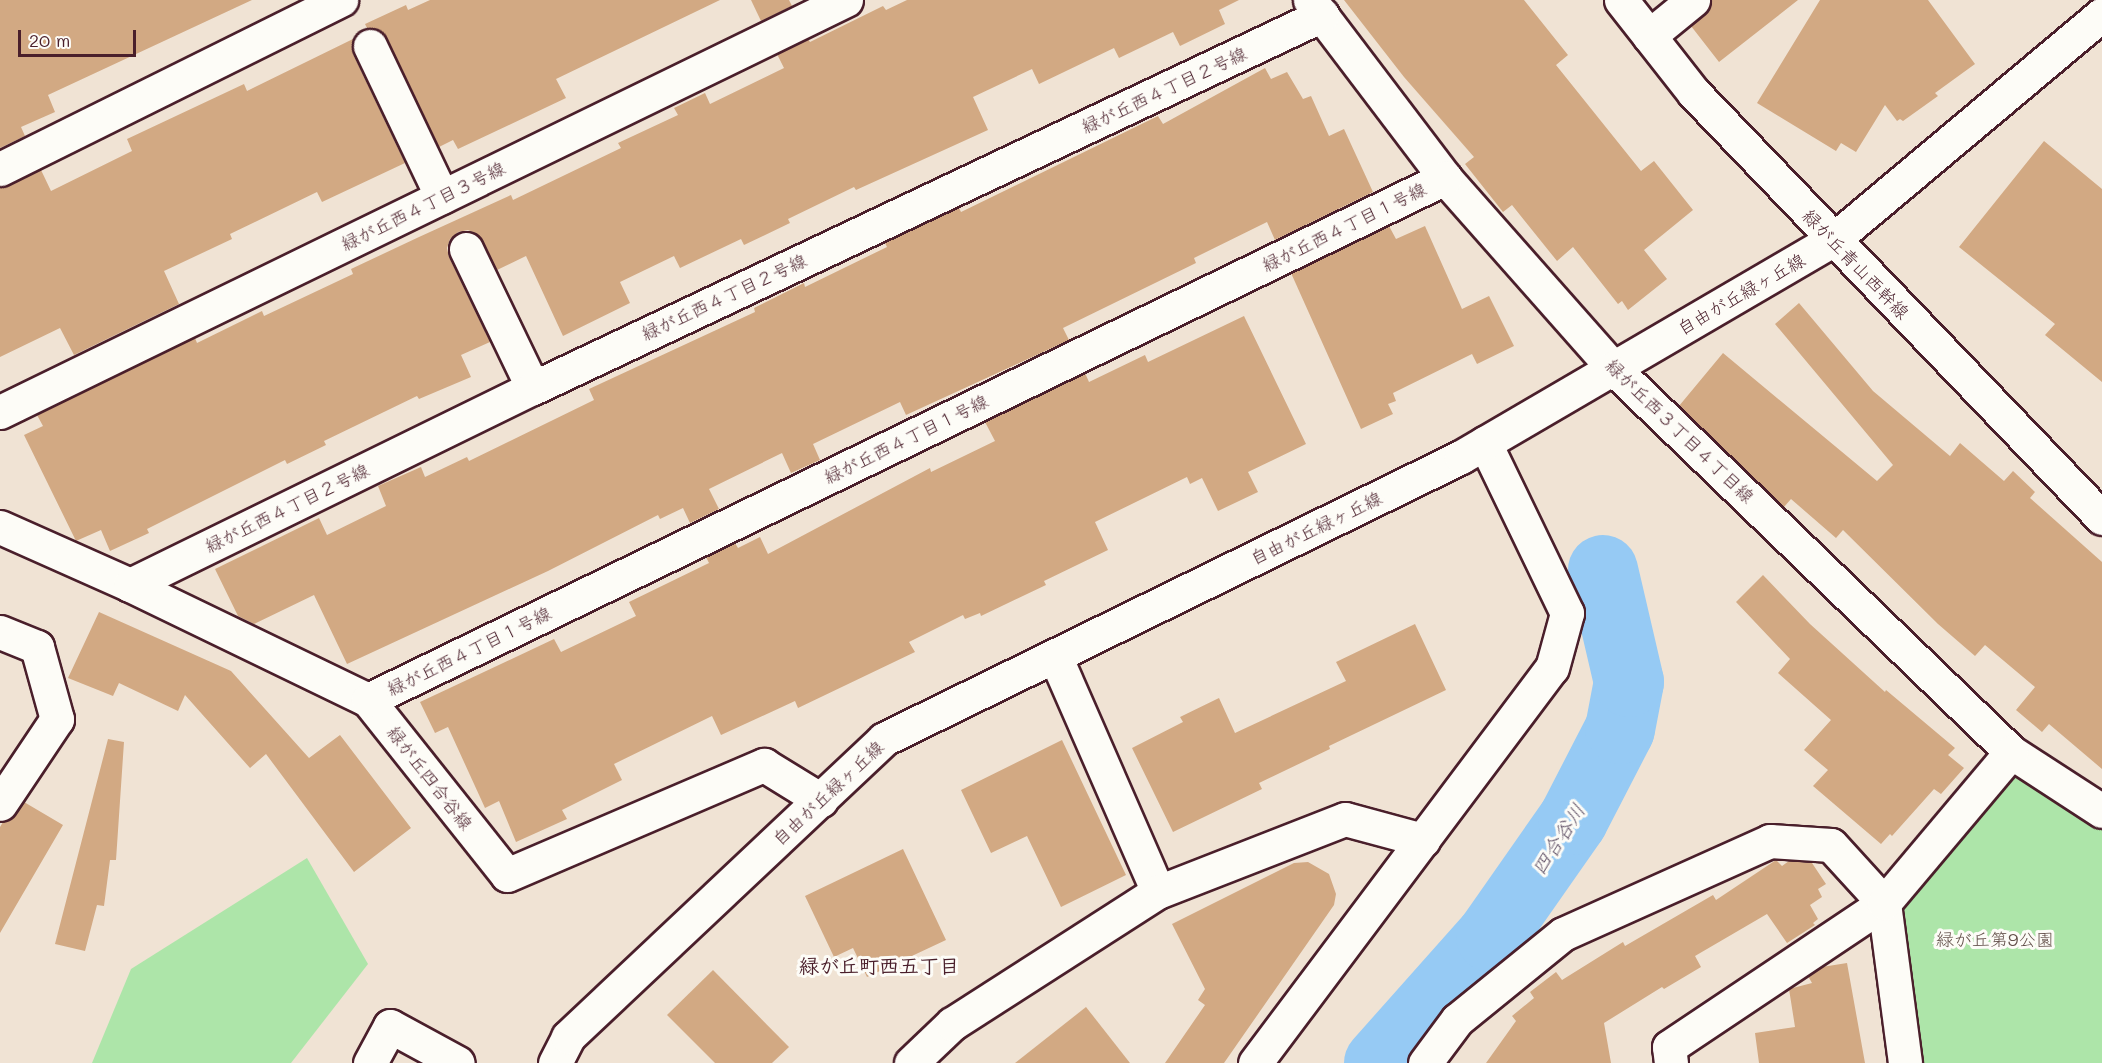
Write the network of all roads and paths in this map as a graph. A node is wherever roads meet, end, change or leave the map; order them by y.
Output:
1 (341, 0) edge
2 (846, 0) edge
3 (1622, 0) edge
4 (1693, 0) edge
5 (1316, 8) edge
6 (2102, 14) edge
7 (1649, 36) junction
8 (370, 46) dead end
9 (0, 169) edge
10 (1445, 178) junction
11 (442, 196) junction
12 (1833, 240) junction
13 (466, 249) dead end
14 (1613, 368) junction
15 (533, 388) junction
16 (0, 412) edge
17 (1485, 443) junction
18 (2101, 516) edge
19 (0, 527) edge
20 (130, 585) junction
21 (0, 632) edge
22 (1054, 656) junction
23 (368, 700) junction
24 (2011, 752) junction
25 (821, 800) junction
26 (0, 804) edge
27 (2102, 811) edge
28 (1423, 840) junction
29 (1158, 892) junction
30 (1884, 903) junction
31 (370, 1063) edge
32 (458, 1063) edge
33 (555, 1063) edge
34 (911, 1063) edge
35 (1255, 1063) edge
36 (1425, 1063) edge
37 (1671, 1063) edge
38 (1905, 1063) edge

1 - 9 street
2 - 11 street, 緑が丘西４丁目３号線
3 - 7 street, 緑が丘青山西幹線
4 - 7 street
5 - 10 street, 緑が丘西３丁目４丁目線
5 - 15 street, 緑が丘西４丁目２号線
6 - 12 street, 自由が丘緑ヶ丘線
7 - 12 street, 緑が丘青山西幹線
8 - 11 street
10 - 14 street, 緑が丘西３丁目４丁目線
10 - 23 street, 緑が丘西４丁目１号線
11 - 16 street, 緑が丘西４丁目３号線
12 - 14 street, 自由が丘緑ヶ丘線
12 - 18 street, 緑が丘青山西幹線
13 - 15 street
14 - 17 street, 自由が丘緑ヶ丘線
14 - 24 street, 緑が丘西３丁目４丁目線
15 - 20 street, 緑が丘西４丁目２号線
17 - 22 street, 自由が丘緑ヶ丘線
17 - 28 street
19 - 20 street, 緑が丘四合谷線
20 - 23 street, 緑が丘四合谷線
21 - 26 street
22 - 25 street, 自由が丘緑ヶ丘線
22 - 29 street
23 - 25 street, 緑が丘四合谷線
24 - 27 street, 緑が丘西３丁目４丁目線
24 - 30 street
25 - 33 street, 自由が丘緑ヶ丘線
28 - 29 street
28 - 35 street
29 - 34 street
30 - 36 street
30 - 37 street
30 - 38 street
31 - 32 street

